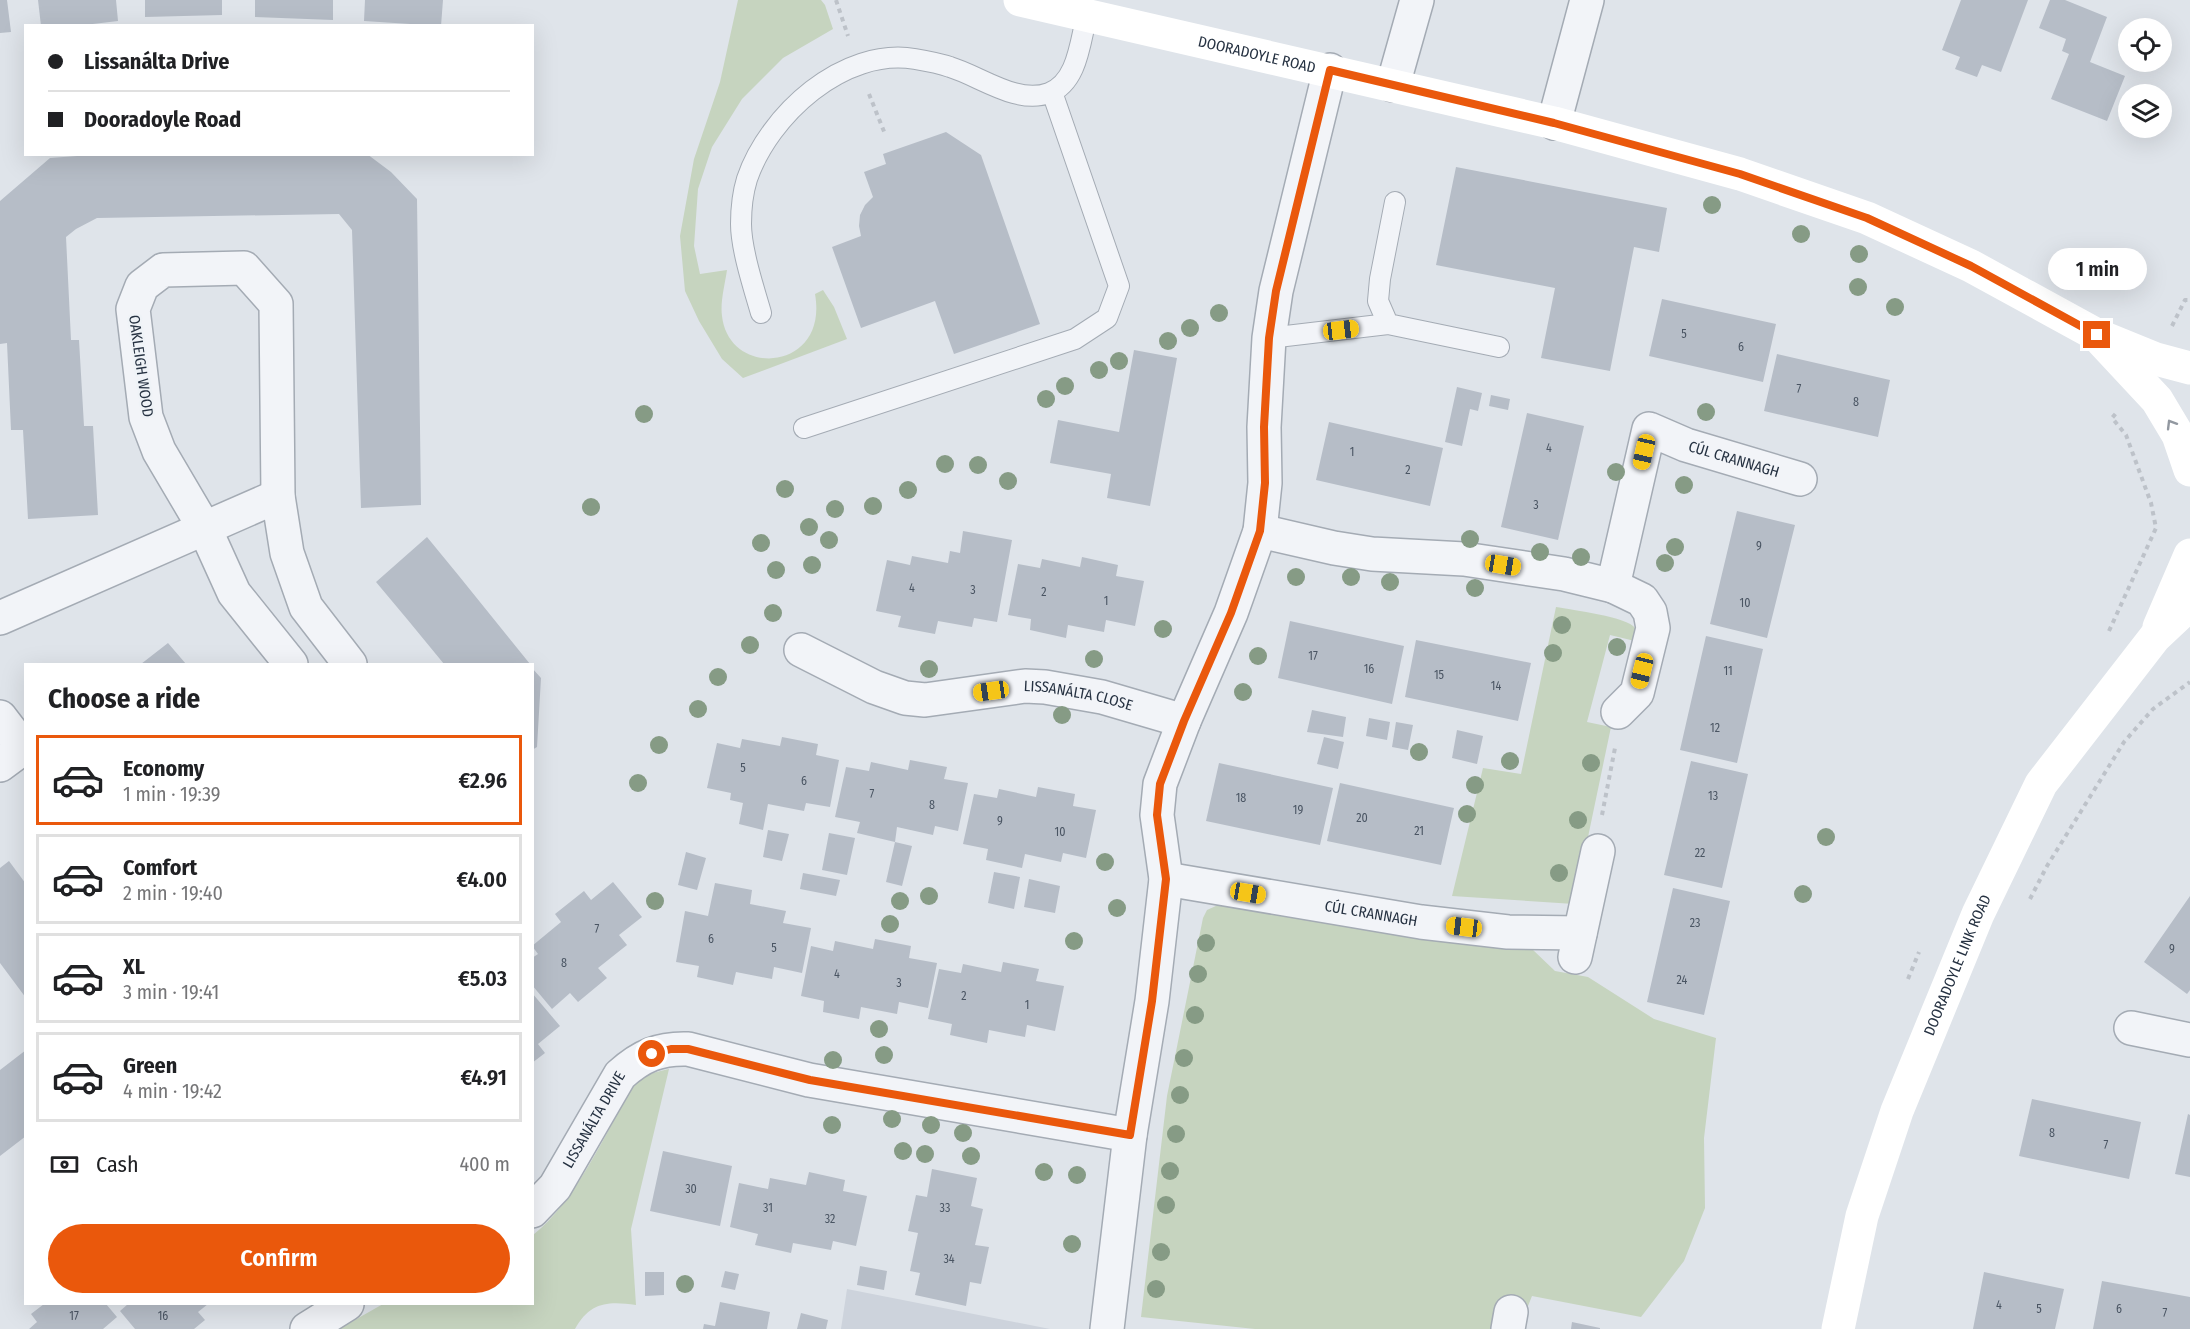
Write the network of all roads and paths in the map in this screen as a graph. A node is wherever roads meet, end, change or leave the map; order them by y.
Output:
1 (1020, 0) edge
2 (1416, 0) edge
3 (1587, 0) edge
4 (1087, 15) junction
5 (1330, 70) junction
6 (1394, 85) junction
7 (1052, 92) junction
8 (1554, 123) junction
9 (1395, 202) dead end
10 (2190, 300) edge
11 (761, 313) dead end
12 (1388, 324) junction
13 (2171, 328) dead end
14 (2097, 335) junction
15 (1269, 338) junction
16 (1499, 347) dead end
17 (2190, 368) edge
18 (2112, 418) dead end
19 (804, 428) dead end
20 (2190, 470) edge
21 (1800, 479) dead end
22 (278, 496) junction
23 (205, 529) junction
24 (1260, 531) junction
25 (2190, 555) edge
26 (2131, 585) dead end
27 (1613, 586) junction
28 (2190, 604) edge
29 (0, 618) edge
30 (2154, 637) junction
31 (801, 650) dead end
32 (290, 663) edge
33 (349, 663) edge
34 (2190, 682) edge
35 (1618, 712) joint
36 (0, 717) edge
37 (1184, 721) junction
38 (16, 755) edge
39 (1598, 851) joint
40 (1166, 879) junction
41 (2025, 909) dead end
42 (2131, 1028) dead end
43 (2190, 1040) edge
44 (1130, 1135) junction
45 (534, 1209) edge
46 (345, 1305) edge
47 (307, 1329) edge
48 (1107, 1329) edge
49 (1838, 1329) edge

1 - 4 street, DOORADOYLE ROAD
2 - 6 street
3 - 8 street
4 - 5 street, DOORADOYLE ROAD
4 - 7 lane
5 - 6 street, DOORADOYLE ROAD
5 - 15 street
6 - 8 street, DOORADOYLE ROAD
7 - 11 lane
7 - 19 lane
8 - 14 street, DOORADOYLE ROAD
9 - 12 lane
10 - 13 path
12 - 15 lane
12 - 16 lane
14 - 17 street
20 -> 14 street
15 - 24 street
18 - 26 path
21 - 27 street, CÚL CRANNAGH
22 - 23 street
22 - 23 street, OAKLEIGH WOOD
22 - 33 street, OAKLEIGH WOOD
23 - 29 street
23 - 32 street, OAKLEIGH WOOD
24 - 27 street
24 - 37 street
25 - 30 street, DOORADOYLE LINK ROAD
27 - 35 street
28 - 30 street, DOORADOYLE LINK ROAD
30 - 49 street, DOORADOYLE LINK ROAD
31 - 37 street, LISSANÁLTA CLOSE
34 - 41 path
35 - 39 path
36 - 38 street
37 - 40 street
39 - 40 street, CÚL CRANNAGH
40 - 44 street
42 - 43 street
44 - 45 street, LISSANÁLTA DRIVE
44 - 48 street
46 - 47 street

